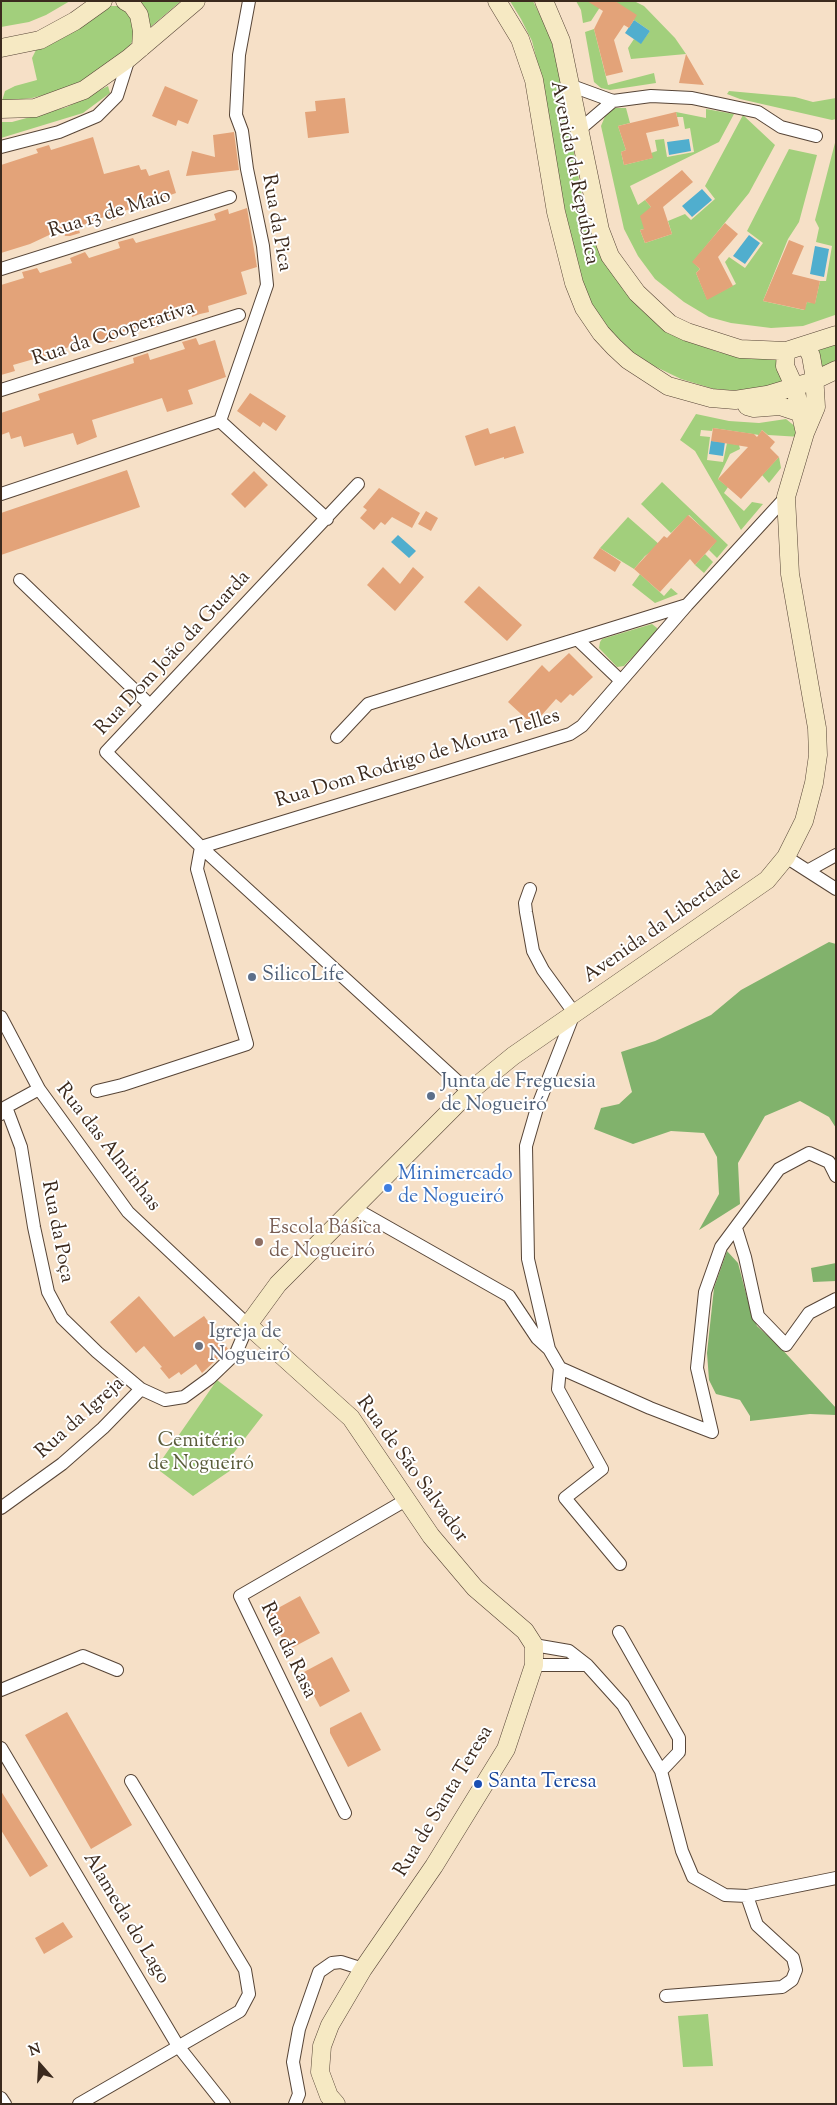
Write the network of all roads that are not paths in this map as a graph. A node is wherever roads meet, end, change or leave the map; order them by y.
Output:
1 (103, 1) edge
2 (125, 1) edge
3 (196, 1) edge
4 (250, 1) edge
5 (497, 1) edge
6 (544, 1) edge
7 (1, 48) edge
8 (135, 53) junction
9 (572, 86) junction
10 (613, 101) junction
11 (1, 109) edge
12 (579, 130) junction
13 (816, 136) dead end
14 (1, 147) edge
15 (230, 197) dead end
16 (1, 269) edge
17 (239, 315) dead end
18 (836, 335) edge
19 (806, 345) junction
20 (786, 351) junction
21 (836, 370) edge
22 (813, 381) junction
23 (795, 388) junction
24 (1, 390) edge
25 (735, 400) junction
26 (801, 413) junction
27 (220, 420) junction
28 (805, 433) junction
29 (358, 484) dead end
30 (1, 494) edge
31 (786, 497) junction
32 (327, 519) junction
33 (20, 580) dead end
34 (687, 605) junction
35 (577, 639) junction
36 (620, 680) junction
37 (150, 705) junction
38 (337, 737) dead end
39 (201, 847) junction
40 (836, 855) edge
41 (786, 856) junction
42 (809, 870) junction
43 (836, 888) edge
44 (530, 889) dead end
45 (574, 1015) junction
46 (1, 1017) edge
47 (39, 1089) junction
48 (97, 1091) dead end
49 (469, 1092) junction
50 (4, 1111) edge
51 (836, 1176) edge
52 (354, 1208) junction
53 (736, 1228) junction
54 (836, 1299) edge
55 (248, 1326) junction
56 (549, 1349) junction
57 (560, 1368) junction
58 (141, 1389) junction
59 (406, 1500) junction
60 (1, 1508) edge
61 (620, 1564) dead end
62 (619, 1632) dead end
63 (534, 1645) junction
64 (534, 1665) junction
65 (587, 1665) junction
66 (117, 1670) dead end
67 (1, 1690) edge
68 (1, 1748) edge
69 (661, 1770) junction
70 (131, 1781) dead end
71 (345, 1813) dead end
72 (836, 1878) edge
73 (747, 1896) junction
74 (362, 1969) junction
75 (666, 1996) dead end
76 (178, 2046) junction
77 (1, 2098) edge
78 (4, 2104) edge
79 (79, 2104) edge
80 (224, 2104) edge
81 (295, 2104) edge
82 (336, 2104) edge

1 - 7 street
2 - 8 street
3 - 8 street
4 - 27 street, Rua da Pica
5 - 25 street, Avenida da República
6 - 9 street, Avenida da República
8 - 11 street
8 - 14 street
9 - 10 street
9 - 12 street, Avenida da República
10 - 12 street
10 - 13 street
12 - 20 street, Avenida da República
15 - 16 street, Rua 13 de Maio
17 - 24 street, Rua da Cooperativa
18 - 19 street, Avenida da República
19 - 20 street, Avenida da República
19 - 22 street, Avenida da Liberdade
20 - 23 street
21 - 22 street, Avenida da República
22 - 23 street, Avenida da República
22 - 28 street, Avenida da Liberdade
23 - 25 street, Avenida da República
23 - 26 street
25 - 26 street
26 - 28 street
27 - 30 street
27 - 32 street
28 - 31 street, Avenida da Liberdade
29 - 32 street, Rua Dom João da Guarda
31 - 34 street, Rua Dom Rodrigo de Moura Telles
31 - 41 street, Avenida da Liberdade
32 - 37 street, Rua Dom João da Guarda
33 - 37 street
34 - 35 street
34 - 36 street, Rua Dom Rodrigo de Moura Telles
35 - 36 street
35 - 38 street
36 - 39 street, Rua Dom Rodrigo de Moura Telles
37 - 39 street, Rua Dom João da Guarda
39 - 48 street
39 - 49 street
40 - 42 street
41 - 42 street
41 - 45 street, Avenida da Liberdade
42 - 43 street
44 - 45 street
45 - 49 street, Avenida da Liberdade
45 - 56 street
46 - 47 street, Rua das Alminhas
47 - 50 street
47 - 55 street, Rua das Alminhas
49 - 52 street, Avenida da Liberdade
50 - 58 street, Rua da Poça
51 - 53 street
52 - 55 street, Avenida da Liberdade
52 - 56 street
53 - 54 street
53 - 57 street
55 - 58 street, Rua da Igreja
55 - 59 street, Rua de São Salvador
56 - 57 street
57 - 61 street
58 - 60 street, Rua da Igreja
59 - 63 street, Rua de São Salvador
59 - 71 street, Rua da Rasa
62 - 69 street
63 - 64 street, Rua de Santa Teresa
63 - 65 street
64 - 65 street
64 - 74 street, Rua de Santa Teresa
65 - 69 street
66 - 67 street
68 - 76 street, Alameda do Lago
69 - 73 street
70 - 76 street
72 - 73 street
73 - 75 street
74 - 81 street
74 - 82 street, Rua de Santa Teresa
76 - 79 street
76 - 80 street, Alameda do Lago
77 - 78 street

